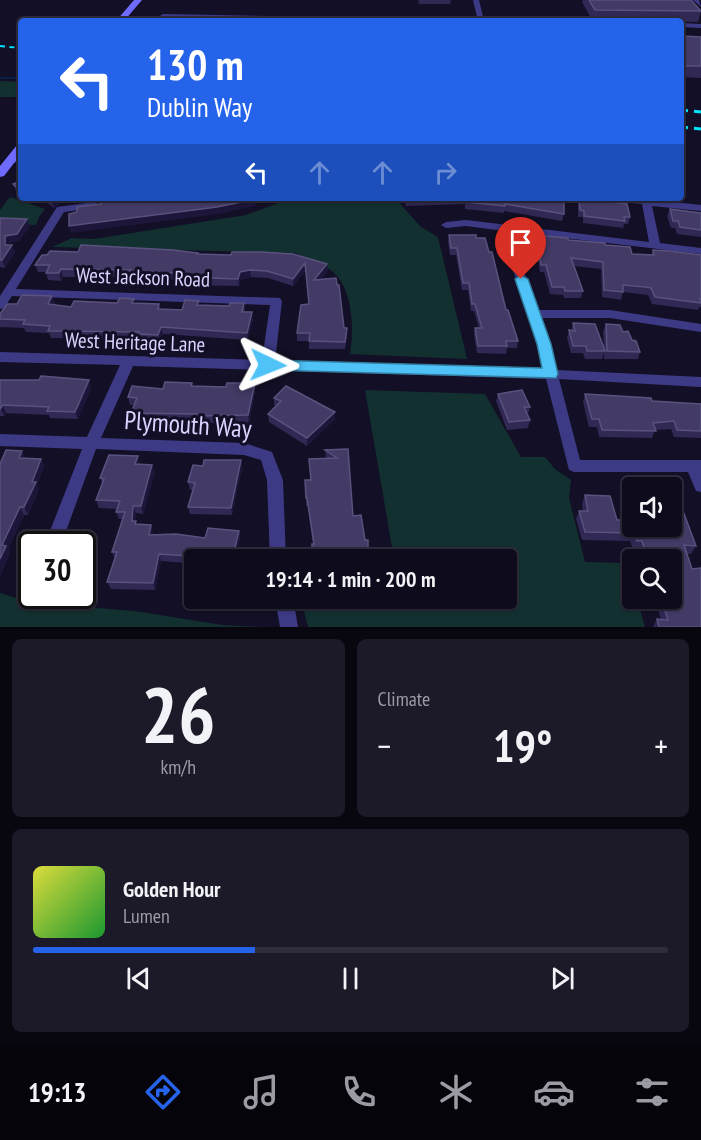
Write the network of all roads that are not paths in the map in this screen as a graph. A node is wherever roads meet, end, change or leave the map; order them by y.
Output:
1 (138, 0) edge
2 (147, 0) edge
3 (476, 0) edge
4 (696, 0) edge
5 (701, 5) edge
6 (163, 16) dead end
7 (123, 18) edge
8 (132, 18) edge
9 (276, 18) edge
10 (480, 18) edge
11 (684, 26) edge
12 (701, 26) edge
13 (16, 160) edge
14 (0, 174) edge
15 (118, 201) edge
16 (637, 201) edge
17 (646, 202) junction
18 (701, 208) edge
19 (446, 225) dead end
20 (508, 227) junction
21 (655, 245) junction
22 (701, 250) edge
23 (9, 292) junction
24 (0, 305) edge
25 (533, 315) junction
26 (701, 328) edge
27 (0, 357) edge
28 (128, 362) junction
29 (268, 365) junction
30 (551, 374) junction
31 (701, 382) edge
32 (0, 440) edge
33 (92, 444) junction
34 (697, 466) edge
35 (701, 486) edge
36 (58, 531) edge
37 (278, 549) edge
38 (286, 609) edge
39 (289, 627) edge

1 - 7 main road
2 - 8 main road
3 - 10 street
4 - 5 street
6 - 9 street
11 - 12 street
13 - 14 main road
15 - 23 street
16 - 17 street
17 - 18 street
17 - 21 street
19 - 20 street
20 - 21 street
20 - 25 street
21 - 22 street
23 - 24 street
23 - 29 street, West Jackson Road
25 - 26 street
25 - 30 street
27 - 28 street, West Heritage Lane
28 - 29 street, West Heritage Lane
28 - 33 street
29 - 30 street, West Heritage Lane
30 - 31 street, West Heritage Lane
30 - 34 street
32 - 33 street, Plymouth Way
33 - 36 street
33 - 37 street, Plymouth Way
34 - 35 street
38 - 39 street

